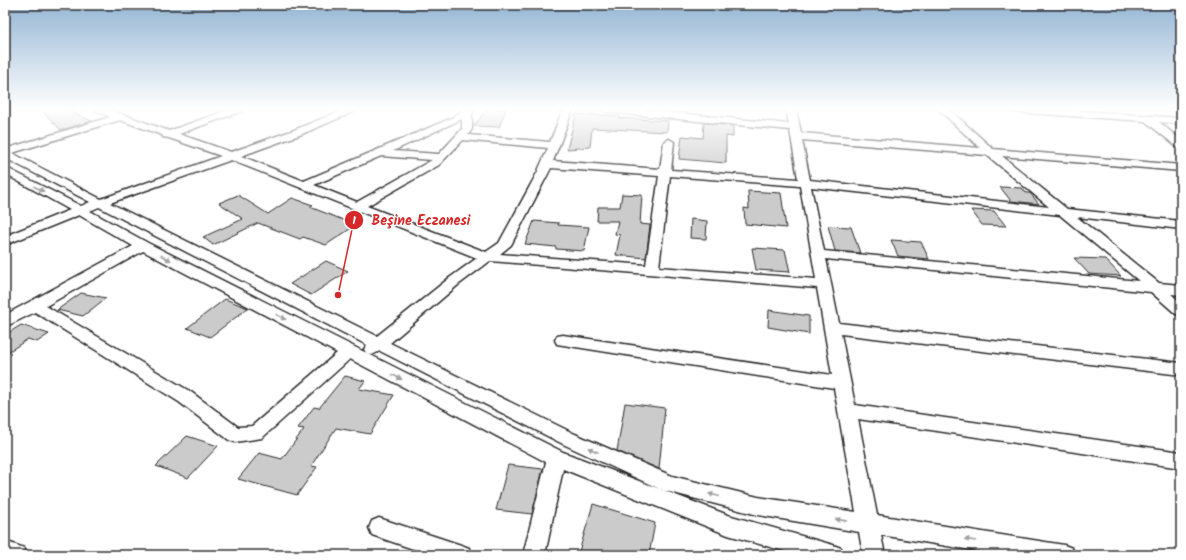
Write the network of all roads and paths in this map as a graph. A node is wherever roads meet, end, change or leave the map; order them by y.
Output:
1 (62, 135) edge
2 (167, 135) edge
3 (289, 135) edge
4 (421, 135) edge
5 (558, 135) edge
6 (797, 135) edge
7 (826, 135) edge
8 (972, 135) edge
9 (1168, 135) edge
10 (460, 137) joint
11 (669, 142) dead end
12 (554, 145) junction
13 (1181, 145) edge
14 (990, 152) junction
15 (5, 153) edge
16 (380, 153) junction
17 (231, 156) junction
18 (441, 157) junction
19 (546, 164) junction
20 (1181, 168) edge
21 (5, 170) edge
22 (665, 173) junction
23 (805, 183) junction
24 (304, 185) junction
25 (98, 203) junction
26 (358, 206) junction
27 (80, 210) junction
28 (1065, 214) junction
29 (1181, 225) edge
30 (5, 241) edge
31 (144, 246) junction
32 (818, 254) junction
33 (487, 257) junction
34 (652, 270) junction
35 (824, 284) junction
36 (1155, 287) junction
37 (1181, 290) edge
38 (36, 306) junction
39 (1181, 311) edge
40 (5, 322) edge
41 (832, 328) junction
42 (563, 340) dead end
43 (378, 344) junction
44 (354, 355) junction
45 (1181, 368) edge
46 (842, 383) junction
47 (847, 411) junction
48 (556, 458) junction
49 (1181, 460) edge
50 (868, 524) junction
51 (379, 528) dead end
52 (5, 551) edge
53 (16, 555) edge
54 (461, 555) edge
55 (534, 555) edge
56 (833, 555) edge
57 (874, 555) edge
58 (1064, 555) edge

1 - 15 street
2 - 17 street
3 - 17 street
4 - 16 street
5 - 12 street
6 - 23 street
7 - 14 street
8 - 14 street
9 - 13 street
10 - 12 street
10 - 18 street
11 - 22 street
12 - 19 street
14 - 20 street
14 - 28 street
15 - 25 street
16 - 18 street
16 - 24 street
17 - 24 street
17 - 25 street
18 - 26 street
19 - 22 street
19 - 33 street
21 -> 27 street
22 - 23 street
22 - 34 street
23 - 28 street
23 - 32 street
24 - 26 street
25 - 27 street
25 - 43 street
26 - 33 street
27 - 30 street
27 - 31 street
28 - 29 street
28 - 36 street
31 - 38 street
31 -> 44 street
32 - 35 street
32 - 36 street
33 - 34 street
33 - 43 street
34 - 35 street
35 - 41 street
36 - 37 street
36 - 39 street
38 - 40 street
38 - 44 street
41 - 45 street
41 - 46 street
42 - 46 street
43 - 44 street
50 -> 43 street
44 -> 48 street
46 - 47 street
47 - 49 street
47 - 50 street
48 - 55 street
48 - 56 street
50 - 57 street
58 -> 50 street
51 - 54 street
52 - 53 street

